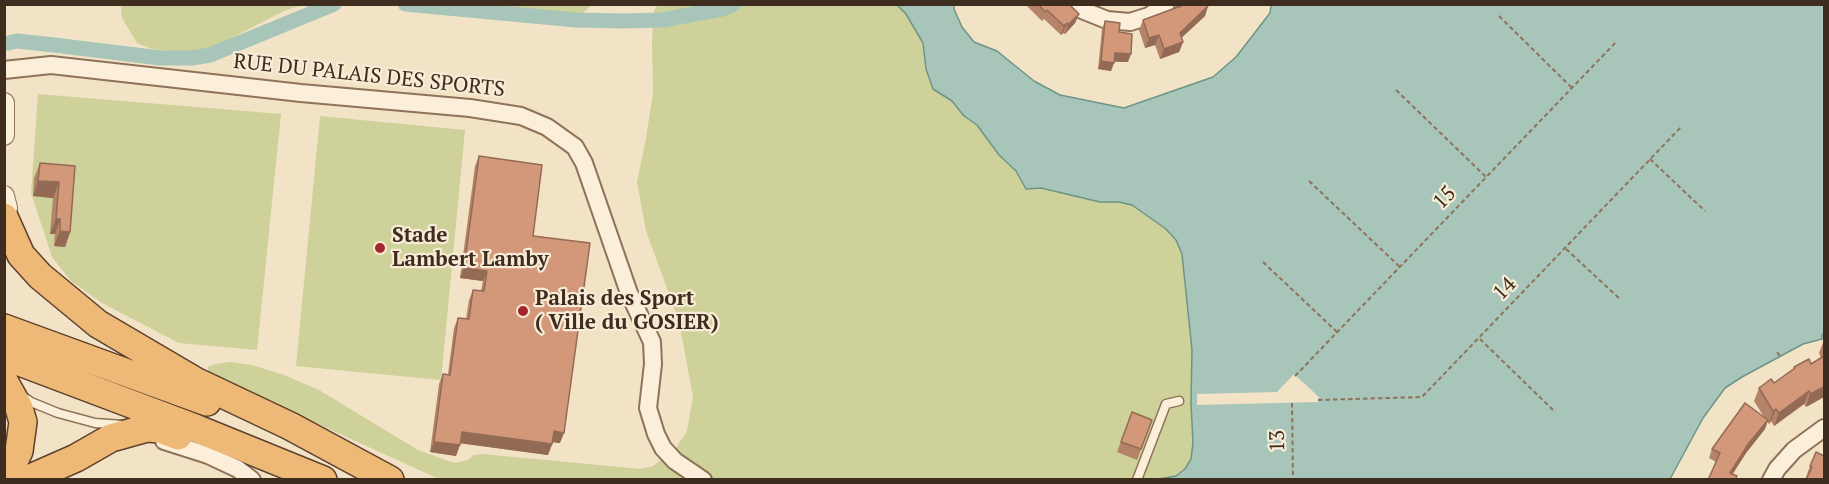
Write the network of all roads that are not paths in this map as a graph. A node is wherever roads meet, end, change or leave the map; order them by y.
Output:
1 (1075, 4) edge
2 (1166, 4) edge
3 (4, 70) edge
4 (4, 103) edge
5 (5, 134) edge
6 (4, 196) edge
7 (4, 217) edge
8 (4, 328) edge
9 (4, 356) edge
10 (4, 381) edge
11 (1179, 401) dead end
12 (147, 428) junction
13 (1824, 428) edge
14 (76, 458) junction
15 (357, 464) junction
16 (4, 470) edge
17 (258, 475) edge
18 (1137, 479) edge
19 (26, 480) edge
20 (294, 480) edge
21 (323, 480) edge
22 (390, 480) edge
23 (703, 480) edge
24 (1771, 480) edge

1 - 2 street
3 - 23 street, RUE DU PALAIS DES SPORTS
4 - 5 street
6 - 7 street
7 - 15 highway
8 - 15 highway
9 - 21 highway
10 - 12 lane
10 - 16 highway
11 - 18 lane
12 - 14 highway
12 - 17 highway
13 - 24 street
14 - 17 street
14 - 19 highway
15 - 22 highway
17 - 20 highway

